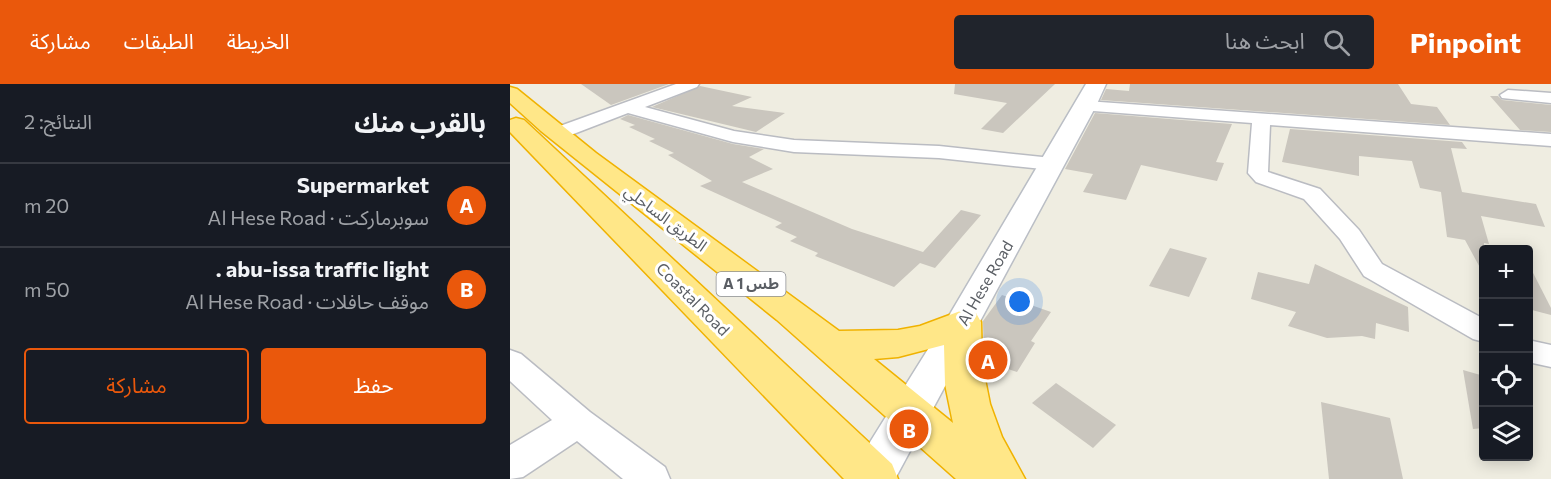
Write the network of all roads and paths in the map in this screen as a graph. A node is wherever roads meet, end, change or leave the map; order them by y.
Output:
1 (691, 84) edge
2 (510, 93) edge
3 (1091, 95) edge
4 (1508, 95) dead end
5 (1551, 98) edge
6 (629, 108) junction
7 (510, 120) edge
8 (1261, 120) junction
9 (556, 134) junction
10 (1551, 140) edge
11 (1052, 164) junction
12 (963, 322) junction
13 (1479, 329) edge
14 (829, 343) junction
15 (1533, 352) edge
16 (1551, 356) edge
17 (510, 362) edge
18 (908, 413) junction
19 (578, 422) junction
20 (510, 465) edge
21 (872, 478) edge
22 (651, 479) edge
23 (989, 479) edge
24 (1002, 479) edge

1 - 6 street
2 - 9 highway, الطريق الساحلي / A 1 طس
3 - 8 street
3 - 11 street, Al Hese Road
4 - 5 street
6 - 9 street
6 - 11 street
7 - 21 highway, Coastal Road / A 1 طس
8 - 10 street
8 - 13 street
9 - 14 highway, الطريق الساحلي / A 1 طس
11 - 12 street, Al Hese Road
12 - 14 highway
12 - 18 street, Al Hese Road
12 - 24 highway
14 - 18 highway, الطريق الساحلي / A 1 طس
15 - 16 street
17 - 19 street
18 - 21 street, Al Hese Road
18 - 23 highway, الطريق الساحلي / A 1 طس
19 - 20 street
19 - 22 street

